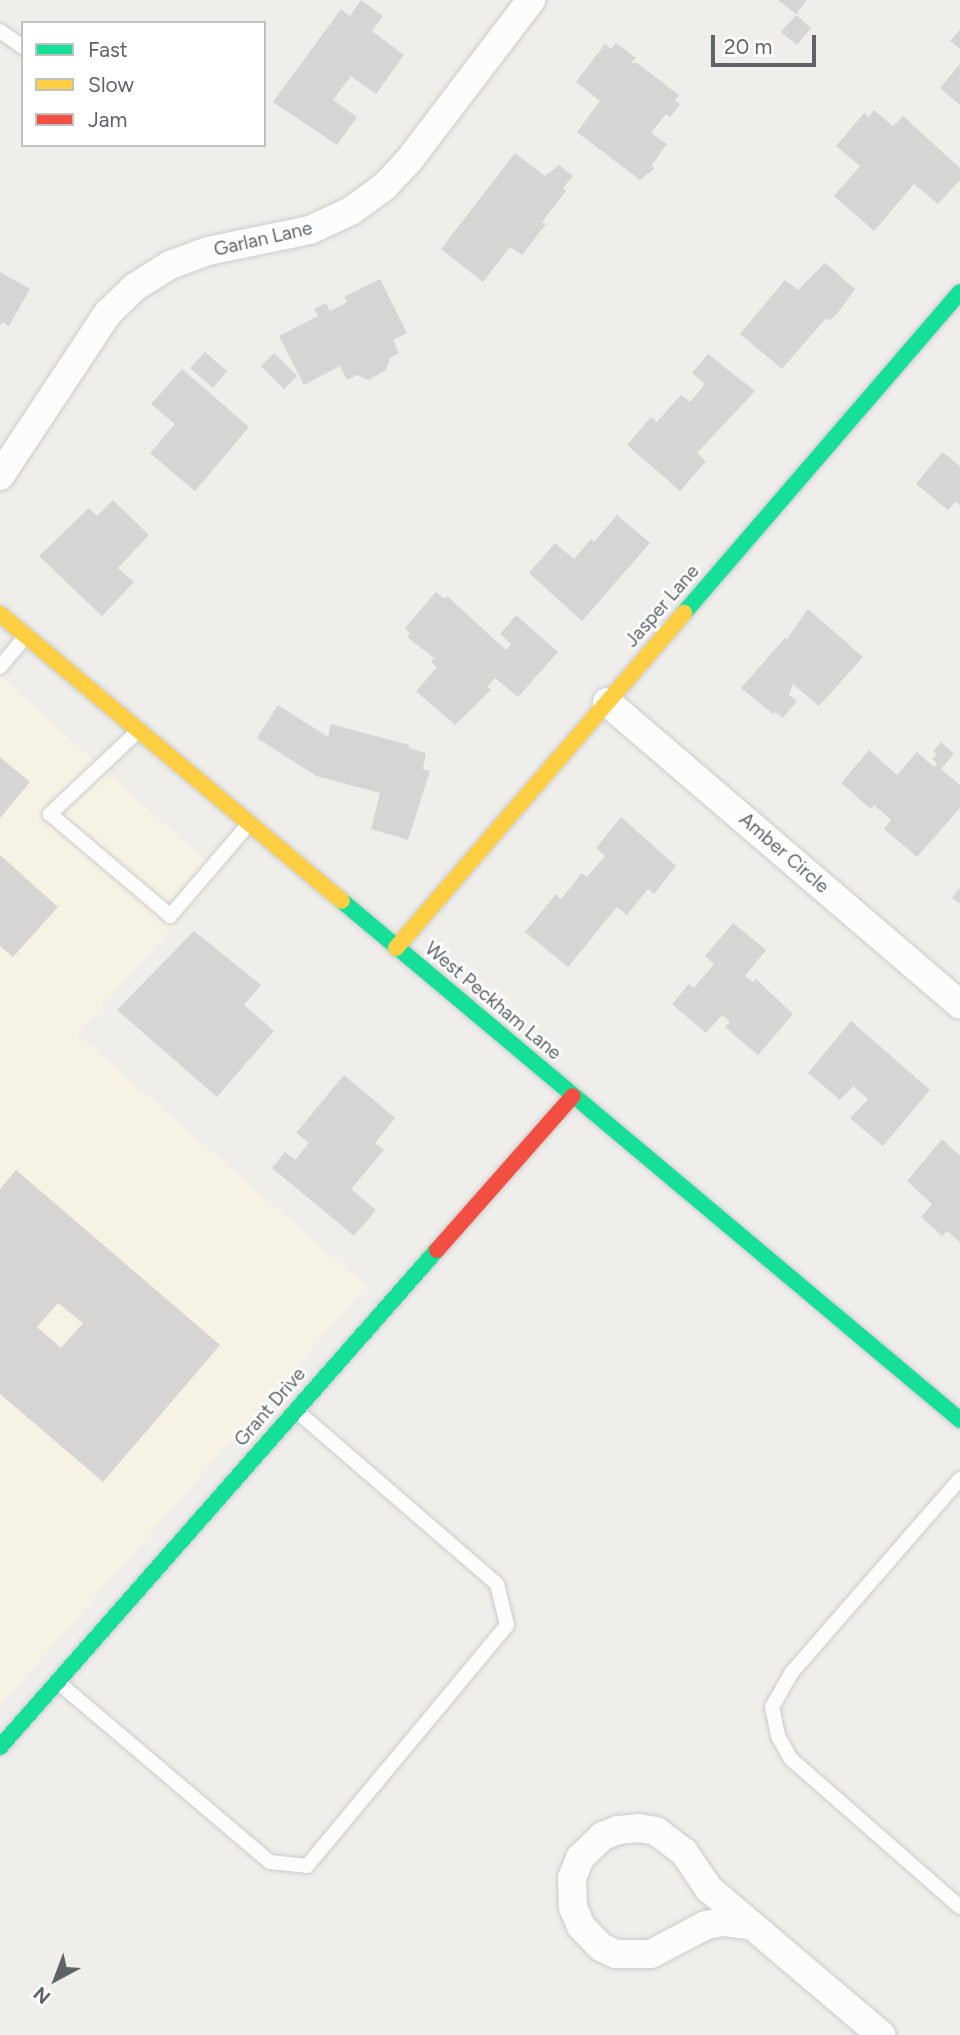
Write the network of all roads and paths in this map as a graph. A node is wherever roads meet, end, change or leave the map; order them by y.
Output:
1 (531, 0) edge
2 (0, 30) edge
3 (21, 46) edge
4 (960, 292) edge
5 (0, 476) edge
6 (0, 614) edge
7 (26, 636) junction
8 (0, 667) edge
9 (607, 702) junction
10 (138, 731) junction
11 (249, 825) junction
12 (396, 948) junction
13 (960, 1005) edge
14 (573, 1096) junction
15 (295, 1410) junction
16 (960, 1420) edge
17 (960, 1479) edge
18 (56, 1681) junction
19 (0, 1747) edge
20 (960, 1907) edge
21 (752, 1926) junction
22 (881, 2035) edge

1 - 5 street, Garlan Lane
2 - 3 lane
4 - 9 street, Jasper Lane
6 - 7 street, West Peckham Lane
7 - 8 lane
7 - 10 street, West Peckham Lane
9 - 12 street, Jasper Lane
9 - 13 street, Amber Circle
10 - 11 street, West Peckham Lane
10 - 11 lane
11 - 12 street, West Peckham Lane
12 - 14 street, West Peckham Lane
14 - 15 street, Grant Drive
14 - 16 street, West Peckham Lane
15 - 18 street, Grant Drive
15 - 18 lane
17 - 20 lane
18 - 19 street, Grant Drive
21 - 21 street
21 - 22 street

